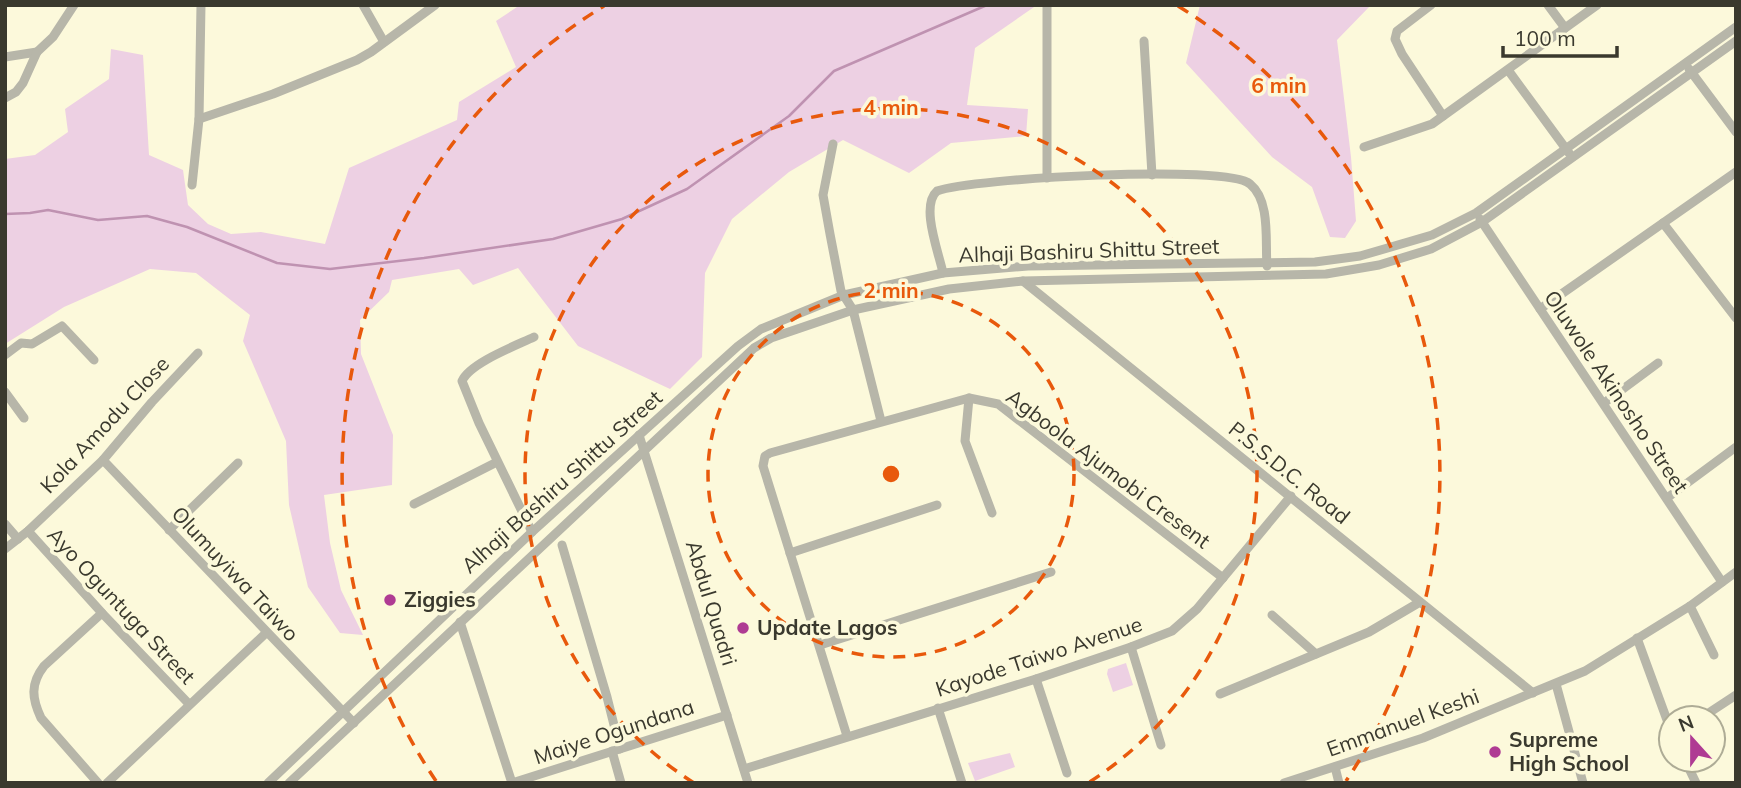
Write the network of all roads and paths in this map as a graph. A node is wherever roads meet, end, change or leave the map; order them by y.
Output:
1 (74, 5) edge
2 (201, 5) edge
3 (363, 5) edge
4 (435, 5) edge
5 (1046, 5) edge
6 (1431, 5) edge
7 (1548, 5) edge
8 (1597, 5) edge
9 (1736, 27) edge
10 (1564, 29) junction
11 (1144, 41) dead end
12 (1736, 41) edge
13 (384, 42) junction
14 (37, 52) junction
15 (5, 57) edge
16 (1685, 64) junction
17 (1508, 70) junction
18 (1692, 73) junction
19 (5, 97) edge
20 (1443, 116) junction
21 (198, 119) junction
22 (1736, 132) edge
23 (833, 144) dead end
24 (1364, 148) dead end
25 (1569, 153) junction
26 (1736, 172) edge
27 (1152, 175) junction
28 (1047, 178) junction
29 (192, 186) dead end
30 (1476, 213) junction
31 (1482, 222) junction
32 (1663, 223) junction
33 (1266, 263) junction
34 (1019, 267) junction
35 (943, 274) junction
36 (1268, 275) junction
37 (1023, 281) junction
38 (844, 295) junction
39 (1540, 309) junction
40 (853, 310) junction
41 (1736, 318) edge
42 (534, 337) dead end
43 (198, 353) dead end
44 (5, 355) edge
45 (94, 360) dead end
46 (1658, 363) dead end
47 (5, 392) edge
48 (969, 398) junction
49 (1604, 403) junction
50 (24, 418) dead end
51 (881, 421) junction
52 (639, 435) junction
53 (1736, 447) edge
54 (645, 450) junction
55 (103, 460) junction
56 (497, 462) junction
57 (238, 463) dead end
58 (1291, 496) junction
59 (1667, 498) junction
60 (414, 504) dead end
61 (937, 505) dead end
62 (992, 513) dead end
63 (5, 524) edge
64 (169, 530) junction
65 (28, 531) junction
66 (532, 532) junction
67 (18, 539) junction
68 (562, 545) dead end
69 (5, 549) edge
70 (790, 553) junction
71 (1051, 572) dead end
72 (1736, 572) edge
73 (1223, 578) junction
74 (1722, 582) junction
75 (1420, 602) junction
76 (1690, 606) junction
77 (102, 613) junction
78 (1272, 615) dead end
79 (460, 622) junction
80 (266, 633) junction
81 (1637, 638) junction
82 (820, 645) junction
83 (1130, 648) junction
84 (1316, 654) junction
85 (1714, 654) dead end
86 (1036, 679) junction
87 (1556, 684) junction
88 (1533, 693) junction
89 (1220, 694) dead end
90 (189, 704) junction
91 (1661, 704) edge
92 (938, 708) junction
93 (343, 712) junction
94 (727, 715) junction
95 (354, 723) junction
96 (847, 736) junction
97 (1161, 745) dead end
98 (616, 750) junction
99 (1335, 767) junction
100 (744, 769) junction
101 (1066, 773) dead end
102 (99, 783) edge
103 (107, 783) edge
104 (268, 783) edge
105 (289, 783) edge
106 (512, 783) edge
107 (621, 783) edge
108 (748, 783) edge
109 (962, 783) edge
110 (1284, 783) edge
111 (1339, 783) edge
112 (1583, 783) edge

1 - 14 street
2 - 21 street
3 - 13 street
4 - 13 street
5 - 28 street
6 - 20 street
7 - 10 street
8 - 10 street
9 - 16 street, Alhaji Bashiru Shittu Street
10 - 17 street
11 - 27 street
12 - 18 street, Alhaji Bashiru Shittu Street
13 - 21 street
14 - 15 street
14 - 19 street
16 - 18 street
16 - 25 street, Alhaji Bashiru Shittu Street
17 - 20 street
17 - 25 street
18 - 22 street
18 - 25 street, Alhaji Bashiru Shittu Street
20 - 24 street
21 - 29 street
23 - 38 street
25 - 30 street, Alhaji Bashiru Shittu Street
25 - 31 street, Alhaji Bashiru Shittu Street
26 - 32 street
27 - 28 street
27 - 33 street
28 - 35 street
30 - 31 street, Oluwole Akinosho Street
30 - 33 street, Alhaji Bashiru Shittu Street
31 - 36 street, Alhaji Bashiru Shittu Street
31 - 39 street, Oluwole Akinosho Street
32 - 39 street
32 - 41 street
33 - 34 street, Alhaji Bashiru Shittu Street
33 - 36 street
34 - 35 street, Alhaji Bashiru Shittu Street
34 - 37 street
35 - 38 street, Alhaji Bashiru Shittu Street
36 - 37 street, Alhaji Bashiru Shittu Street
37 - 40 street, Alhaji Bashiru Shittu Street
37 - 58 street, P.S.S.D.C. Road
38 - 40 street
38 - 52 street, Alhaji Bashiru Shittu Street
39 - 49 street, Oluwole Akinosho Street
40 - 51 street
40 - 54 street, Alhaji Bashiru Shittu Street
42 - 56 street
43 - 55 street, Kola Amodu Close
44 - 45 street
46 - 49 street
47 - 50 street
48 - 51 street
48 - 62 street
48 - 73 street, Agboola Ajumobi Cresent
49 - 59 street, Oluwole Akinosho Street
51 - 70 street
52 - 54 street, Abdul Quadri
52 - 66 street, Alhaji Bashiru Shittu Street
53 - 59 street
54 - 79 street, Alhaji Bashiru Shittu Street
54 - 94 street, Abdul Quadri
55 - 64 street, Olumuyiwa Taiwo
55 - 65 street, Kola Amodu Close
56 - 60 street
56 - 66 street
57 - 64 street
58 - 73 street, Kayode Taiwo Avenue
58 - 75 street, P.S.S.D.C. Road
59 - 74 street, Oluwole Akinosho Street
61 - 70 street
63 - 67 street
64 - 80 street, Olumuyiwa Taiwo
65 - 67 street, Kola Amodu Close
65 - 77 street, Ayo Oguntuga Street
66 - 93 street, Alhaji Bashiru Shittu Street
67 - 69 street, Kola Amodu Close
68 - 98 street
70 - 82 street
71 - 82 street
72 - 74 street, Emmanuel Keshi
73 - 83 street, Kayode Taiwo Avenue
74 - 76 street, Emmanuel Keshi
75 - 84 street
75 - 88 street, P.S.S.D.C. Road
76 - 81 street, Emmanuel Keshi
76 - 85 street
77 - 90 street, Ayo Oguntuga Street
77 - 102 street
78 - 84 street
79 - 95 street, Alhaji Bashiru Shittu Street
79 - 106 street
80 - 90 street
80 - 93 street, Olumuyiwa Taiwo
81 - 87 street, Emmanuel Keshi
81 - 91 street
82 - 96 street
83 - 86 street, Kayode Taiwo Avenue
83 - 97 street
84 - 89 street
86 - 92 street, Kayode Taiwo Avenue
86 - 101 street
87 - 88 street, Emmanuel Keshi
87 - 112 street
88 - 99 street, Emmanuel Keshi
90 - 103 street
92 - 96 street, Kayode Taiwo Avenue
92 - 109 street
93 - 95 street, Olumuyiwa Taiwo
93 - 104 street, Alhaji Bashiru Shittu Street
94 - 98 street, Maiye Ogundana
94 - 100 street, Abdul Quadri
95 - 105 street, Alhaji Bashiru Shittu Street
96 - 100 street, Kayode Taiwo Avenue
98 - 106 street, Maiye Ogundana
98 - 107 street
99 - 110 street, Emmanuel Keshi
99 - 111 street
100 - 108 street, Abdul Quadri

